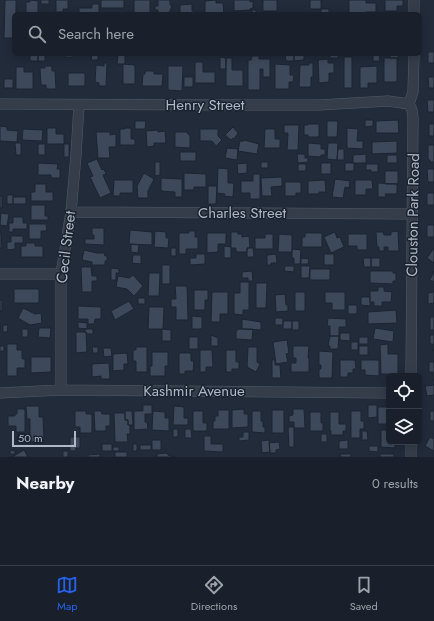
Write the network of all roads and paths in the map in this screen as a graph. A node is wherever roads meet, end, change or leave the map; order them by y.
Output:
1 (414, 0) edge
2 (414, 12) edge
3 (414, 56) dead end
4 (0, 104) edge
5 (409, 104) junction
6 (79, 105) junction
7 (71, 212) junction
8 (413, 214) junction
9 (0, 274) edge
10 (61, 274) junction
11 (411, 373) edge
12 (61, 390) junction
13 (0, 393) edge
14 (386, 393) edge
15 (411, 445) edge
16 (411, 457) edge

1 - 2 street
3 - 5 street, Clouston Park Road
4 - 6 street, Henry Street
5 - 6 street, Henry Street
5 - 8 street, Clouston Park Road
6 - 7 street, Cecil Street
7 - 8 street, Charles Street
7 - 10 street, Cecil Street
8 - 11 street, Clouston Park Road
9 - 10 street
10 - 12 street, Cecil Street
12 - 13 street, Kashmir Avenue
12 - 14 street, Kashmir Avenue
15 - 16 street

